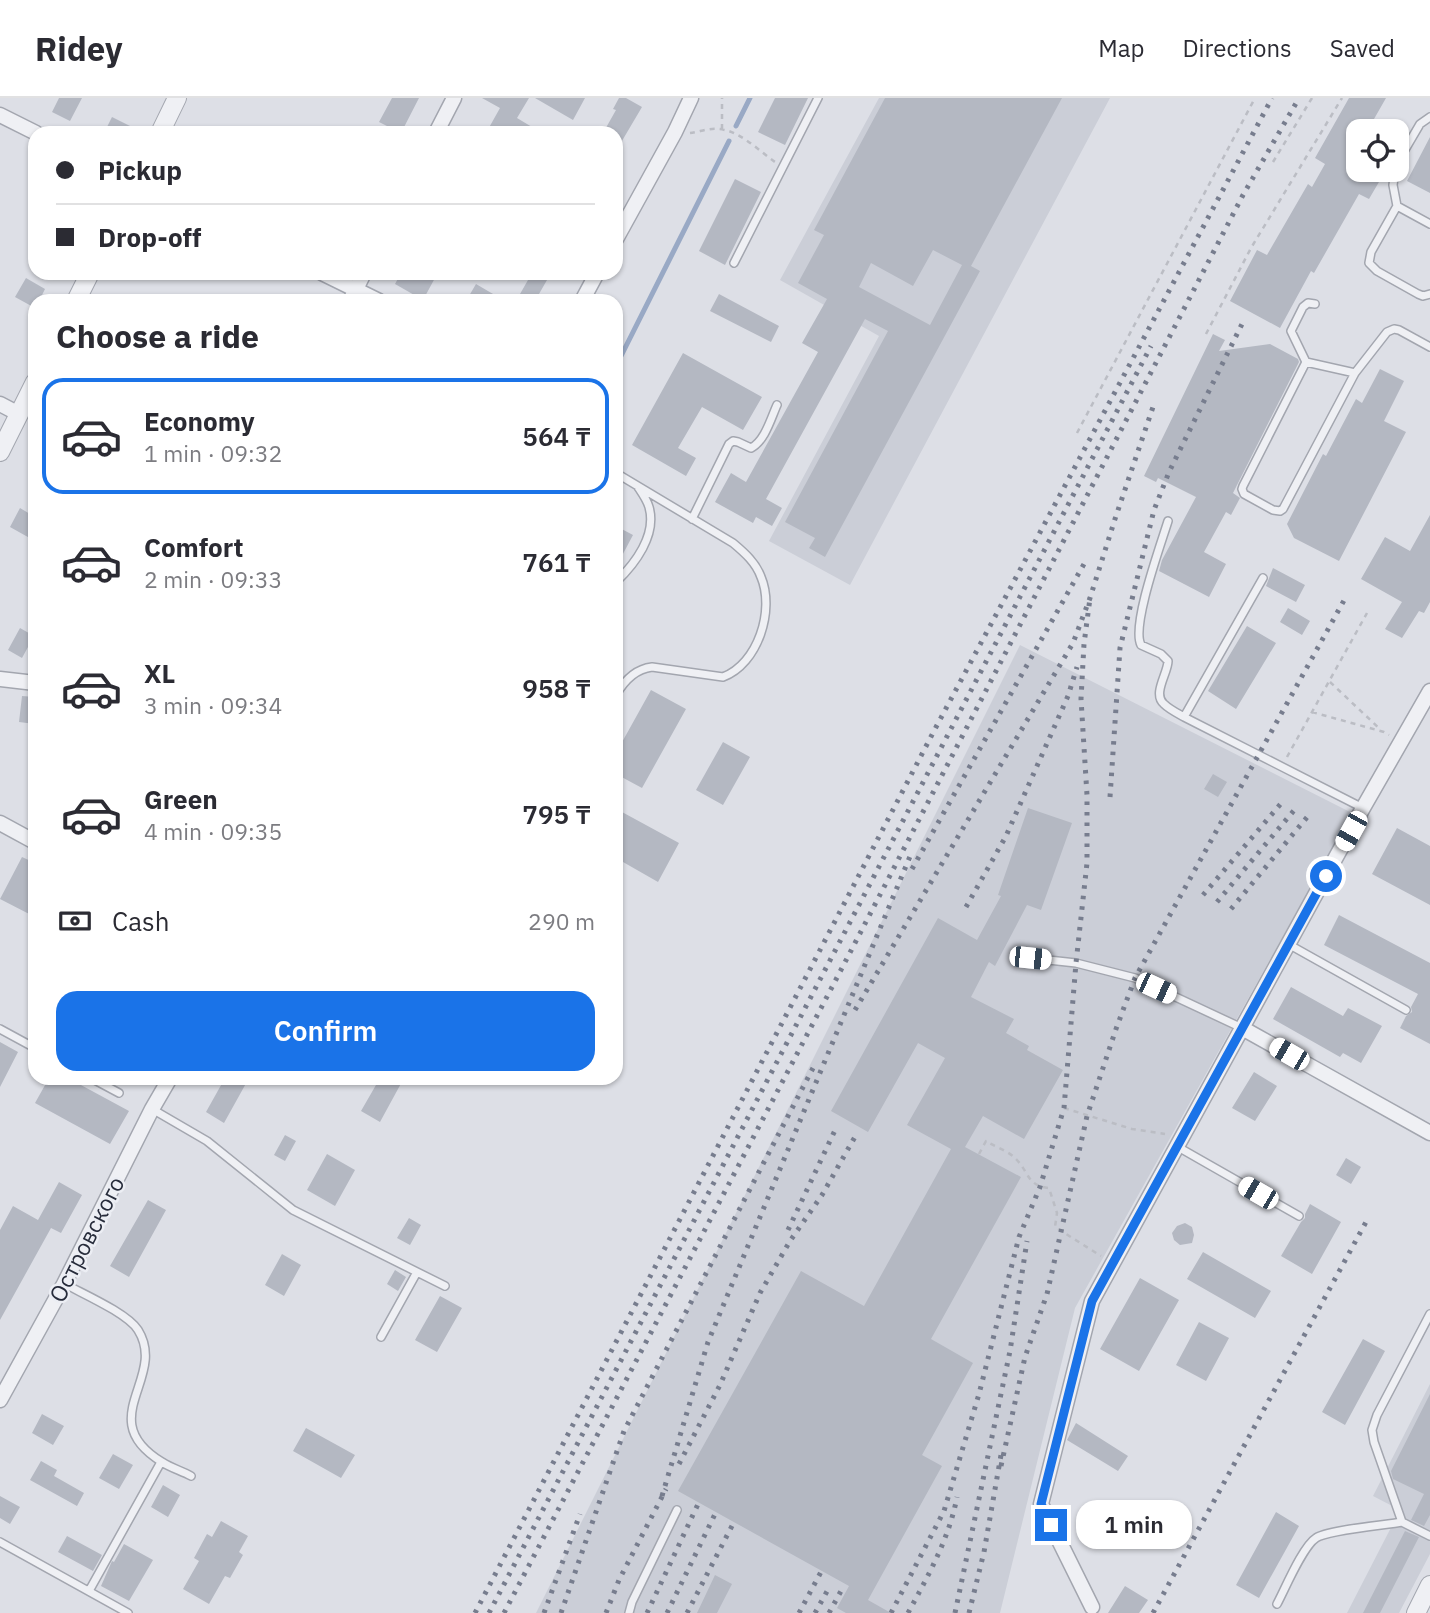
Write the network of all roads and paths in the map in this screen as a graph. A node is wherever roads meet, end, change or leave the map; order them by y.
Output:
1 (177, 98) edge
2 (454, 98) edge
3 (691, 98) edge
4 (722, 98) edge
5 (818, 98) edge
6 (1255, 98) edge
7 (1312, 98) edge
8 (1342, 98) edge
9 (0, 114) edge
10 (1430, 117) edge
11 (163, 126) edge
12 (440, 126) edge
13 (28, 129) edge
14 (722, 130) junction
15 (675, 132) junction
16 (1409, 144) edge
17 (1273, 162) dead end
18 (783, 168) junction
19 (1393, 182) edge
20 (1397, 206) junction
21 (1430, 224) edge
22 (623, 226) edge
23 (734, 263) dead end
24 (332, 280) edge
25 (352, 294) edge
26 (1430, 294) edge
27 (1315, 304) dead end
28 (1206, 334) dead end
29 (1430, 346) edge
30 (1306, 362) junction
31 (1355, 373) junction
32 (28, 396) edge
33 (0, 404) edge
34 (777, 405) dead end
35 (19, 414) junction
36 (1077, 433) dead end
37 (0, 452) edge
38 (623, 477) edge
39 (638, 486) junction
40 (692, 519) junction
41 (1168, 521) dead end
42 (623, 574) edge
43 (1263, 578) dead end
44 (1367, 613) dead end
45 (0, 680) edge
46 (1329, 681) junction
47 (28, 682) edge
48 (623, 683) edge
49 (1430, 691) edge
50 (1312, 712) junction
51 (1184, 717) junction
52 (1281, 766) junction
53 (1363, 808) junction
54 (0, 823) edge
55 (28, 838) edge
56 (1288, 944) junction
57 (1030, 958) dead end
58 (1406, 1010) dead end
59 (1242, 1028) junction
60 (0, 1029) edge
61 (28, 1044) edge
62 (104, 1085) edge
63 (166, 1085) edge
64 (119, 1093) dead end
65 (1064, 1108) dead end
66 (152, 1109) junction
67 (1430, 1133) edge
68 (1179, 1142) junction
69 (979, 1154) dead end
70 (1299, 1216) dead end
71 (1113, 1263) junction
72 (417, 1272) junction
73 (64, 1284) junction
74 (444, 1286) dead end
75 (1430, 1314) edge
76 (382, 1337) dead end
77 (0, 1400) edge
78 (161, 1462) junction
79 (191, 1476) dead end
80 (677, 1510) dead end
81 (1402, 1522) junction
82 (1430, 1536) edge
83 (0, 1542) edge
84 (1430, 1585) edge
85 (89, 1591) junction
86 (1277, 1604) dead end
87 (1092, 1607) dead end
88 (128, 1613) edge
89 (629, 1613) edge
90 (1416, 1613) edge

1 - 11 street
2 - 12 street
3 - 15 street
4 - 14 path
5 - 18 lane
6 - 36 path
7 - 17 path
8 - 28 path
9 - 13 street
10 - 16 lane
14 - 15 path
14 - 18 path
15 - 22 street
18 - 23 lane
19 - 20 lane
20 - 21 lane
20 - 26 lane
24 - 25 street
27 - 30 lane
29 - 31 lane
30 - 31 lane
30 - 31 lane
32 - 35 street
33 - 35 street
34 - 40 lane
35 - 37 street
38 - 39 lane
39 - 40 lane
39 - 42 lane
40 - 48 lane
41 - 51 lane
43 - 51 lane
44 - 46 path
45 - 47 street
46 - 50 path
46 - 50 path
49 - 53 street
50 - 52 path
51 - 52 lane
52 - 53 lane
53 - 56 street
54 - 55 street
56 - 58 lane
56 - 59 street
57 - 59 lane
59 - 67 street
59 - 68 street
60 - 61 lane
62 - 64 lane
63 - 66 street, Островского
65 - 68 path
66 - 72 lane
66 - 73 street, Островского
68 - 70 lane
68 - 71 street
69 - 71 path
71 - 87 street
72 - 74 lane
72 - 76 lane
73 - 77 street, Островского
73 - 78 lane
75 - 81 lane
78 - 79 lane
78 - 85 lane
80 - 89 lane
81 - 82 lane
81 - 86 lane
83 - 85 lane
84 - 90 street
85 - 88 lane

